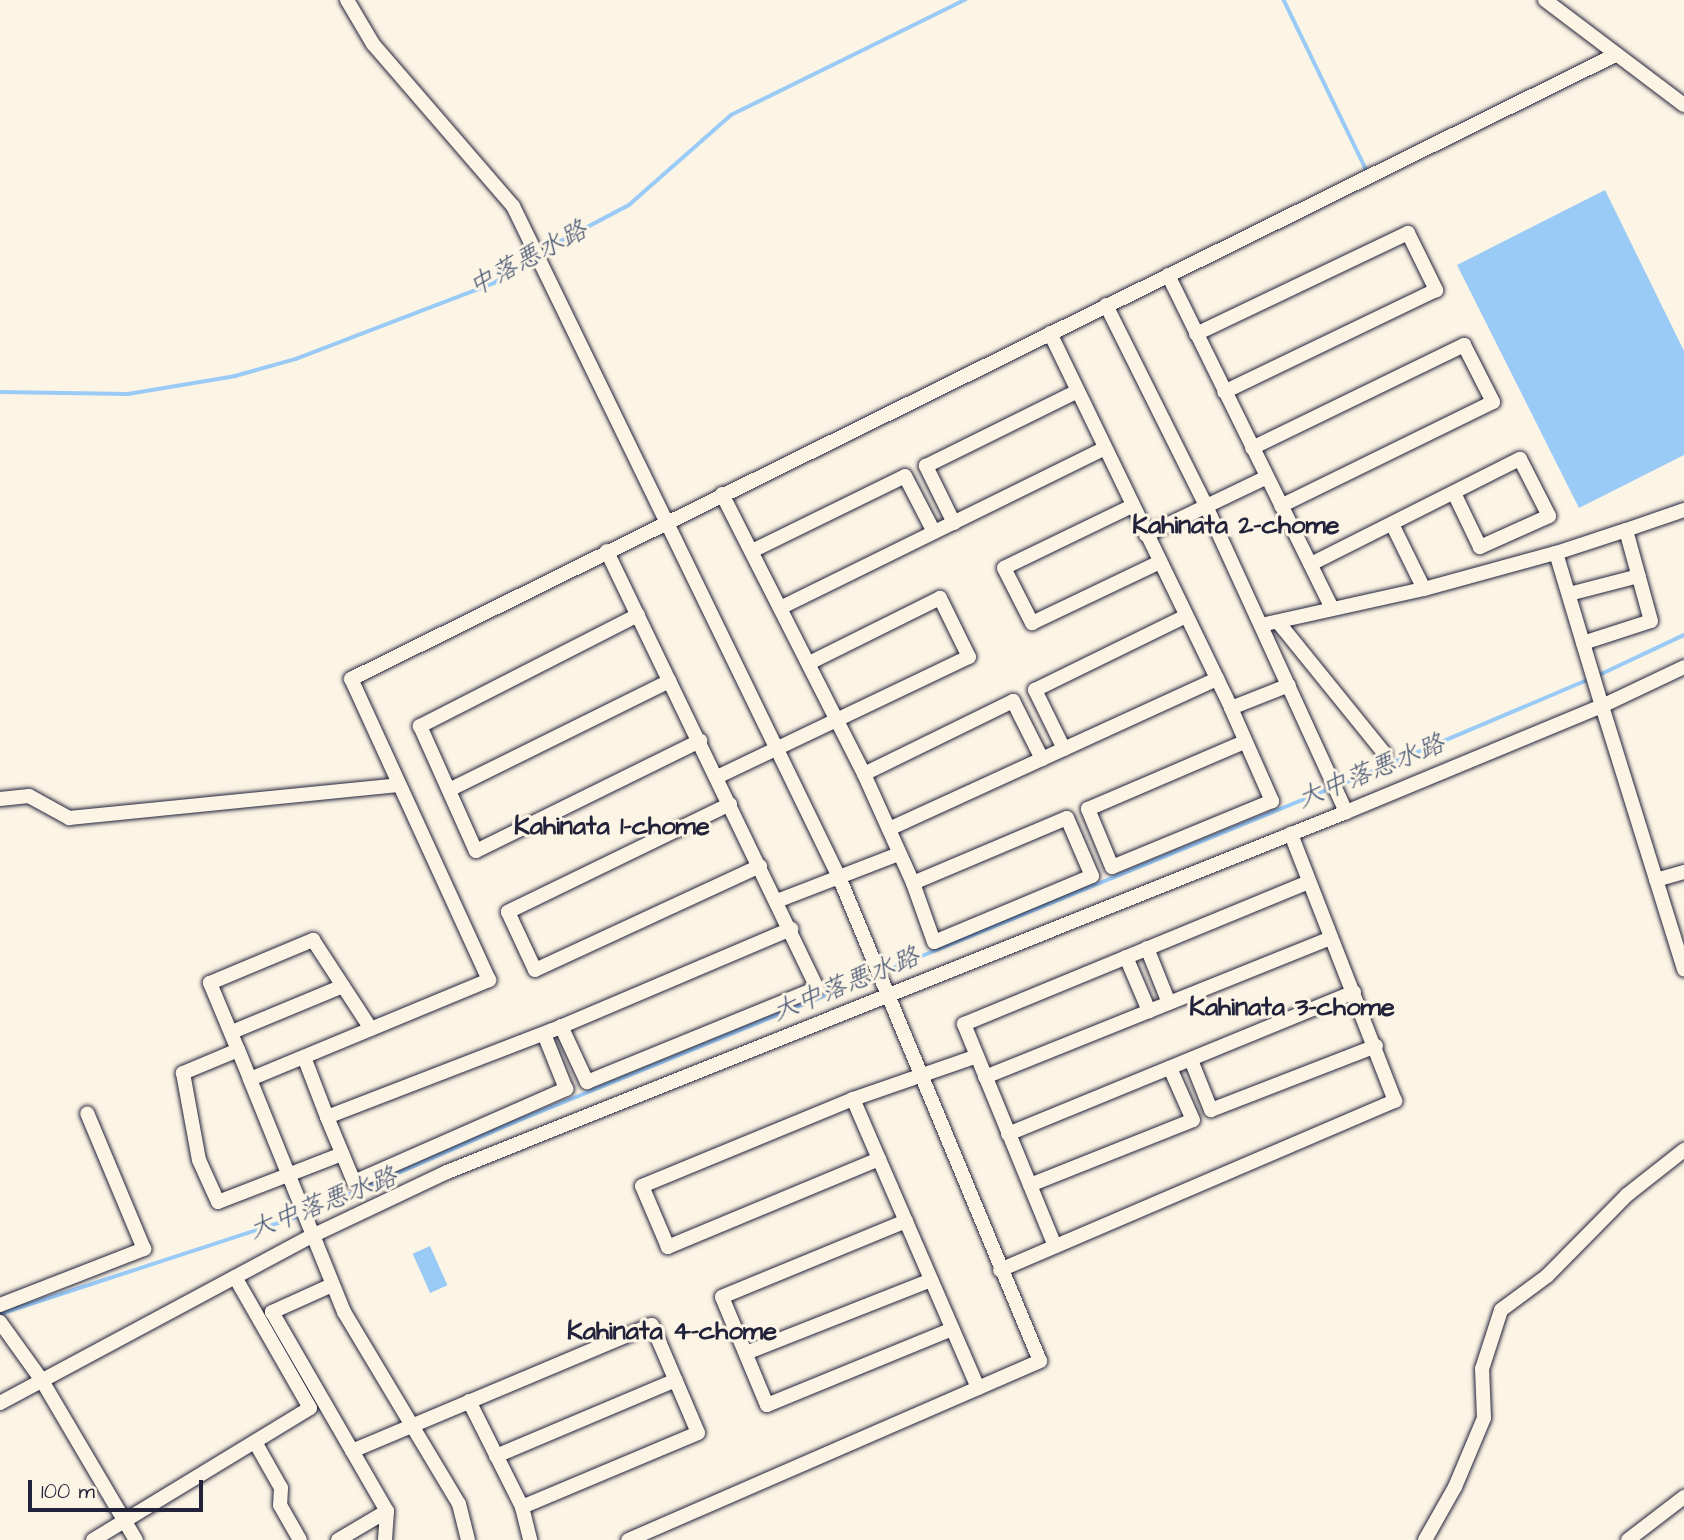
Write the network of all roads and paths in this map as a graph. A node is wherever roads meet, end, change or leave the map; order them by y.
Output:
1 (347, 0) edge
2 (1545, 0) edge
3 (1615, 55) junction
4 (1684, 105) edge
5 (1168, 275) junction
6 (1106, 305) junction
7 (1050, 333) junction
8 (1196, 334) junction
9 (1078, 391) junction
10 (1224, 392) junction
11 (1105, 449) junction
12 (1252, 449) junction
13 (1267, 477) junction
14 (1454, 493) junction
15 (722, 494) junction
16 (1132, 506) junction
17 (1206, 506) junction
18 (1281, 506) junction
19 (1684, 510) edge
20 (669, 520) junction
21 (954, 523) junction
22 (1392, 524) junction
23 (1626, 530) junction
24 (934, 533) junction
25 (1146, 534) junction
26 (607, 551) junction
27 (752, 551) junction
28 (1556, 553) junction
29 (1160, 562) junction
30 (1311, 564) junction
31 (1639, 576) junction
32 (1424, 589) junction
33 (1569, 594) junction
34 (780, 608) junction
35 (1332, 608) junction
36 (638, 615) junction
37 (1186, 616) junction
38 (1278, 622) junction
39 (1261, 625) junction
40 (1583, 643) junction
41 (809, 663) junction
42 (1684, 667) edge
43 (1217, 679) junction
44 (670, 681) junction
45 (1289, 685) junction
46 (1600, 699) junction
47 (1231, 708) junction
48 (836, 719) junction
49 (700, 741) junction
50 (1244, 742) junction
51 (780, 747) junction
52 (1064, 749) junction
53 (1385, 754) dead end
54 (1042, 759) junction
55 (864, 774) junction
56 (717, 778) junction
57 (398, 785) junction
58 (449, 790) junction
59 (0, 799) edge
60 (730, 804) junction
61 (1346, 812) junction
62 (888, 829) junction
63 (1291, 834) junction
64 (899, 854) junction
65 (760, 866) junction
66 (1684, 872) edge
67 (839, 877) junction
68 (1656, 880) junction
69 (1308, 882) junction
70 (913, 883) junction
71 (777, 901) junction
72 (791, 929) junction
73 (1331, 937) junction
74 (1147, 948) junction
75 (1126, 957) junction
76 (1684, 970) edge
77 (343, 986) junction
78 (1354, 992) junction
79 (890, 994) junction
80 (1169, 1003) junction
81 (1149, 1011) junction
82 (561, 1027) junction
83 (371, 1029) junction
84 (232, 1032) junction
85 (544, 1034) junction
86 (1376, 1046) junction
87 (238, 1050) junction
88 (977, 1056) junction
89 (304, 1058) junction
90 (1191, 1060) junction
91 (1170, 1068) junction
92 (985, 1077) junction
93 (922, 1078) junction
94 (250, 1079) junction
95 (853, 1098) junction
96 (88, 1113) dead end
97 (327, 1117) junction
98 (1008, 1134) junction
99 (1684, 1150) edge
100 (342, 1154) junction
101 (879, 1159) junction
102 (289, 1176) junction
103 (1030, 1185) junction
104 (906, 1221) junction
105 (309, 1229) junction
106 (1055, 1246) junction
107 (1000, 1270) junction
108 (235, 1277) junction
109 (931, 1280) junction
110 (332, 1285) junction
111 (0, 1305) edge
112 (0, 1322) edge
113 (952, 1329) junction
114 (746, 1353) junction
115 (41, 1379) junction
116 (676, 1380) junction
117 (978, 1388) junction
118 (468, 1401) junction
119 (0, 1403) edge
120 (410, 1426) junction
121 (255, 1442) junction
122 (352, 1451) junction
123 (496, 1456) junction
124 (1684, 1497) edge
125 (522, 1507) junction
126 (387, 1511) junction
127 (125, 1521) junction
128 (656, 1534) edge
129 (93, 1540) edge
130 (136, 1540) edge
131 (300, 1540) edge
132 (338, 1540) edge
133 (385, 1540) edge
134 (468, 1540) edge
135 (530, 1540) edge
136 (628, 1540) edge
137 (1424, 1540) edge
138 (1628, 1540) edge

1 - 20 street
2 - 3 street
3 - 4 street
3 - 5 street
5 - 6 street
5 - 8 street
6 - 7 street
6 - 17 street
7 - 9 street
7 - 15 street
8 - 10 street
8 - 10 street
9 - 11 street
9 - 21 street
10 - 12 street
11 - 16 street
11 - 21 street
12 - 13 street
12 - 18 street
13 - 17 street
13 - 18 street
14 - 14 street
14 - 22 street
15 - 20 street
15 - 27 street
16 - 25 street
16 - 29 street
17 - 25 street
17 - 39 street
18 - 30 street
19 - 23 street
20 - 26 street
20 - 51 street
21 - 24 street
22 - 30 street
22 - 32 street
23 - 28 street
23 - 31 street
24 - 27 street
24 - 34 street
25 - 29 street
26 - 36 street
26 - 57 street
27 - 34 street
28 - 32 street
28 - 33 street
29 - 37 street
30 - 35 street
31 - 33 street
31 - 40 street
32 - 35 street
33 - 40 street
34 - 41 street
35 - 38 street
36 - 44 street
36 - 58 street
37 - 43 street
37 - 52 street
38 - 39 street
38 - 53 street
39 - 45 street
40 - 46 street
41 - 48 street
41 - 48 street
42 - 46 street
43 - 47 street
43 - 52 street
44 - 49 street
44 - 58 street
45 - 47 street
45 - 61 street
46 - 61 street
46 - 68 street
47 - 50 street
48 - 51 street
48 - 55 street
49 - 56 street
49 - 58 street
50 - 50 street
51 - 56 street
51 - 67 street
52 - 54 street
54 - 55 street
54 - 62 street
55 - 62 street
56 - 60 street
57 - 59 street
57 - 83 street
60 - 65 street
60 - 65 street
61 - 63 street
62 - 64 street
63 - 69 street
63 - 79 street
64 - 67 street
64 - 70 street
65 - 71 street
66 - 68 street
67 - 71 street
67 - 79 street
68 - 76 street
69 - 73 street
69 - 74 street
70 - 70 street
71 - 72 street
72 - 82 street
72 - 82 street
73 - 78 street
73 - 80 street
74 - 75 street
74 - 80 street
75 - 81 street
75 - 88 street
77 - 83 street
77 - 84 street
77 - 84 street
78 - 86 street
78 - 90 street
79 - 93 street
79 - 105 street
80 - 81 street
81 - 92 street
82 - 85 street
83 - 89 street
84 - 87 street
85 - 97 street
85 - 100 street
86 - 90 street
86 - 106 street
87 - 94 street
87 - 102 street
88 - 92 street
88 - 93 street
89 - 94 street
89 - 97 street
90 - 91 street
91 - 98 street
91 - 103 street
92 - 98 street
93 - 95 street
93 - 107 street
94 - 102 street
95 - 101 street
95 - 101 street
96 - 111 street
97 - 100 street
98 - 103 street
99 - 137 street
100 - 102 street
101 - 104 street
102 - 105 street
103 - 106 street
104 - 109 street
104 - 114 street
105 - 108 street
105 - 110 street
106 - 107 street
107 - 117 street
108 - 115 street
108 - 121 street
109 - 113 street
109 - 114 street
110 - 120 street
110 - 122 street
112 - 115 street
113 - 114 street
113 - 117 street
115 - 119 street
115 - 127 street
116 - 118 street
116 - 123 street
116 - 125 street
117 - 128 street
118 - 120 street
118 - 123 street
120 - 122 street
120 - 134 street
121 - 127 street
121 - 131 street
122 - 126 street
123 - 125 street
124 - 138 street
125 - 135 street
126 - 132 street
126 - 133 street
127 - 129 street
127 - 130 street
128 - 136 street

